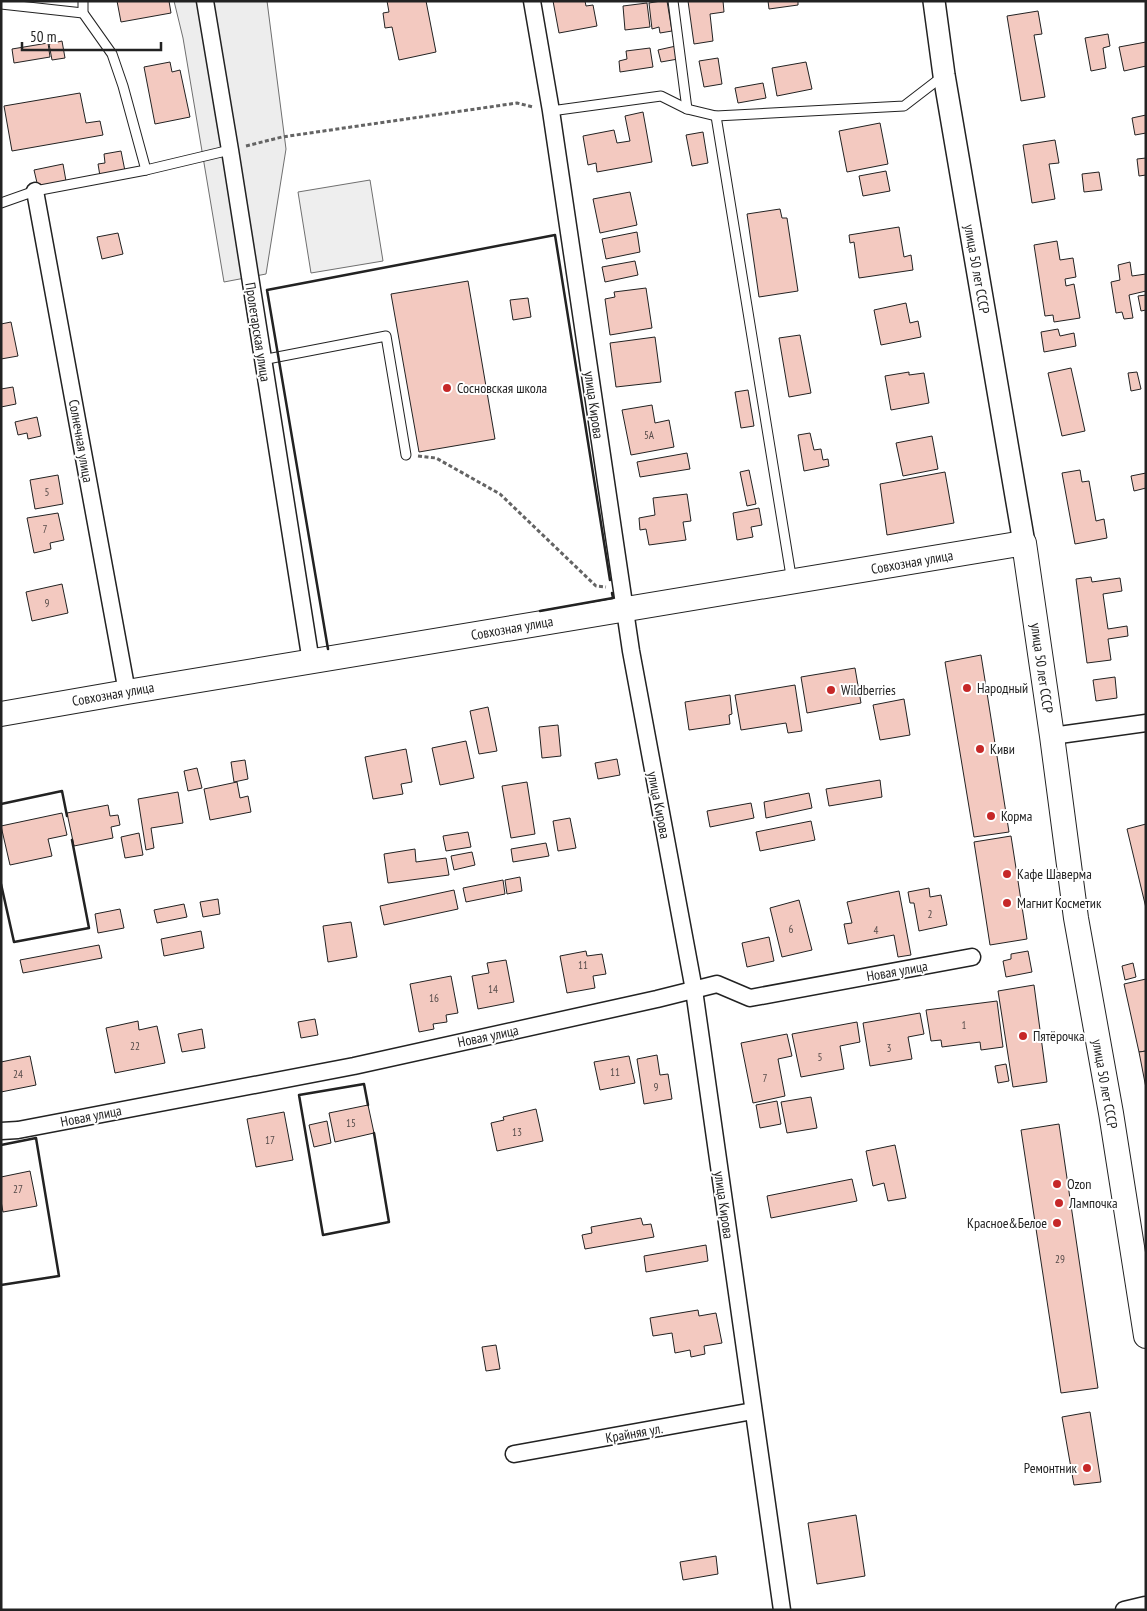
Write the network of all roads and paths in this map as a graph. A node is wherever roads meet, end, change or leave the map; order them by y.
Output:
1 (83, 1) edge
2 (205, 1) edge
3 (532, 1) edge
4 (673, 1) edge
5 (937, 3) edge
6 (1, 4) edge
7 (83, 13) junction
8 (944, 75) junction
9 (687, 109) junction
10 (551, 111) junction
11 (716, 116) junction
12 (230, 150) junction
13 (146, 170) junction
14 (35, 191) junction
15 (1, 203) edge
16 (262, 360) junction
17 (406, 455) joint
18 (1024, 543) junction
19 (792, 582) junction
20 (622, 599) junction
21 (311, 662) junction
22 (127, 692) junction
23 (1, 714) edge
24 (1146, 723) edge
25 (1052, 736) junction
26 (972, 957) dead end
27 (694, 990) junction
28 (1, 1131) edge
29 (1146, 1336) edge
30 (754, 1411) junction
31 (514, 1454) dead end
32 (1145, 1605) edge
33 (782, 1610) edge
34 (1124, 1610) edge

1 - 7 lane
2 - 12 street, Пролетарская улица
3 - 10 street, улица Кирова
4 - 9 lane
5 - 8 street, улица 50 лет СССР
6 - 7 lane
7 - 13 lane
8 - 11 lane
8 - 18 street, улица 50 лет СССР
9 - 10 lane
9 - 11 lane
10 - 12 path
10 - 20 street, улица Кирова
11 - 19 lane
12 - 13 lane
12 - 16 street, Пролетарская улица
13 - 14 lane
14 - 15 lane
14 - 22 street, Солнечная улица
16 - 17 lane
16 - 21 street, Пролетарская улица
17 - 20 path
18 - 19 main road, Совхозная улица
18 - 25 main road, улица 50 лет СССР
19 - 20 main road, Совхозная улица
20 - 21 main road, Совхозная улица
20 - 27 street, улица Кирова
21 - 22 main road, Совхозная улица
22 - 23 main road, Совхозная улица
24 - 25 street
25 - 29 main road, улица 50 лет СССР
26 - 27 street, Новая улица
27 - 28 street, Новая улица
27 - 30 street, улица Кирова
30 - 31 street, Крайняя ул.
30 - 33 street, улица Кирова
32 - 34 street

